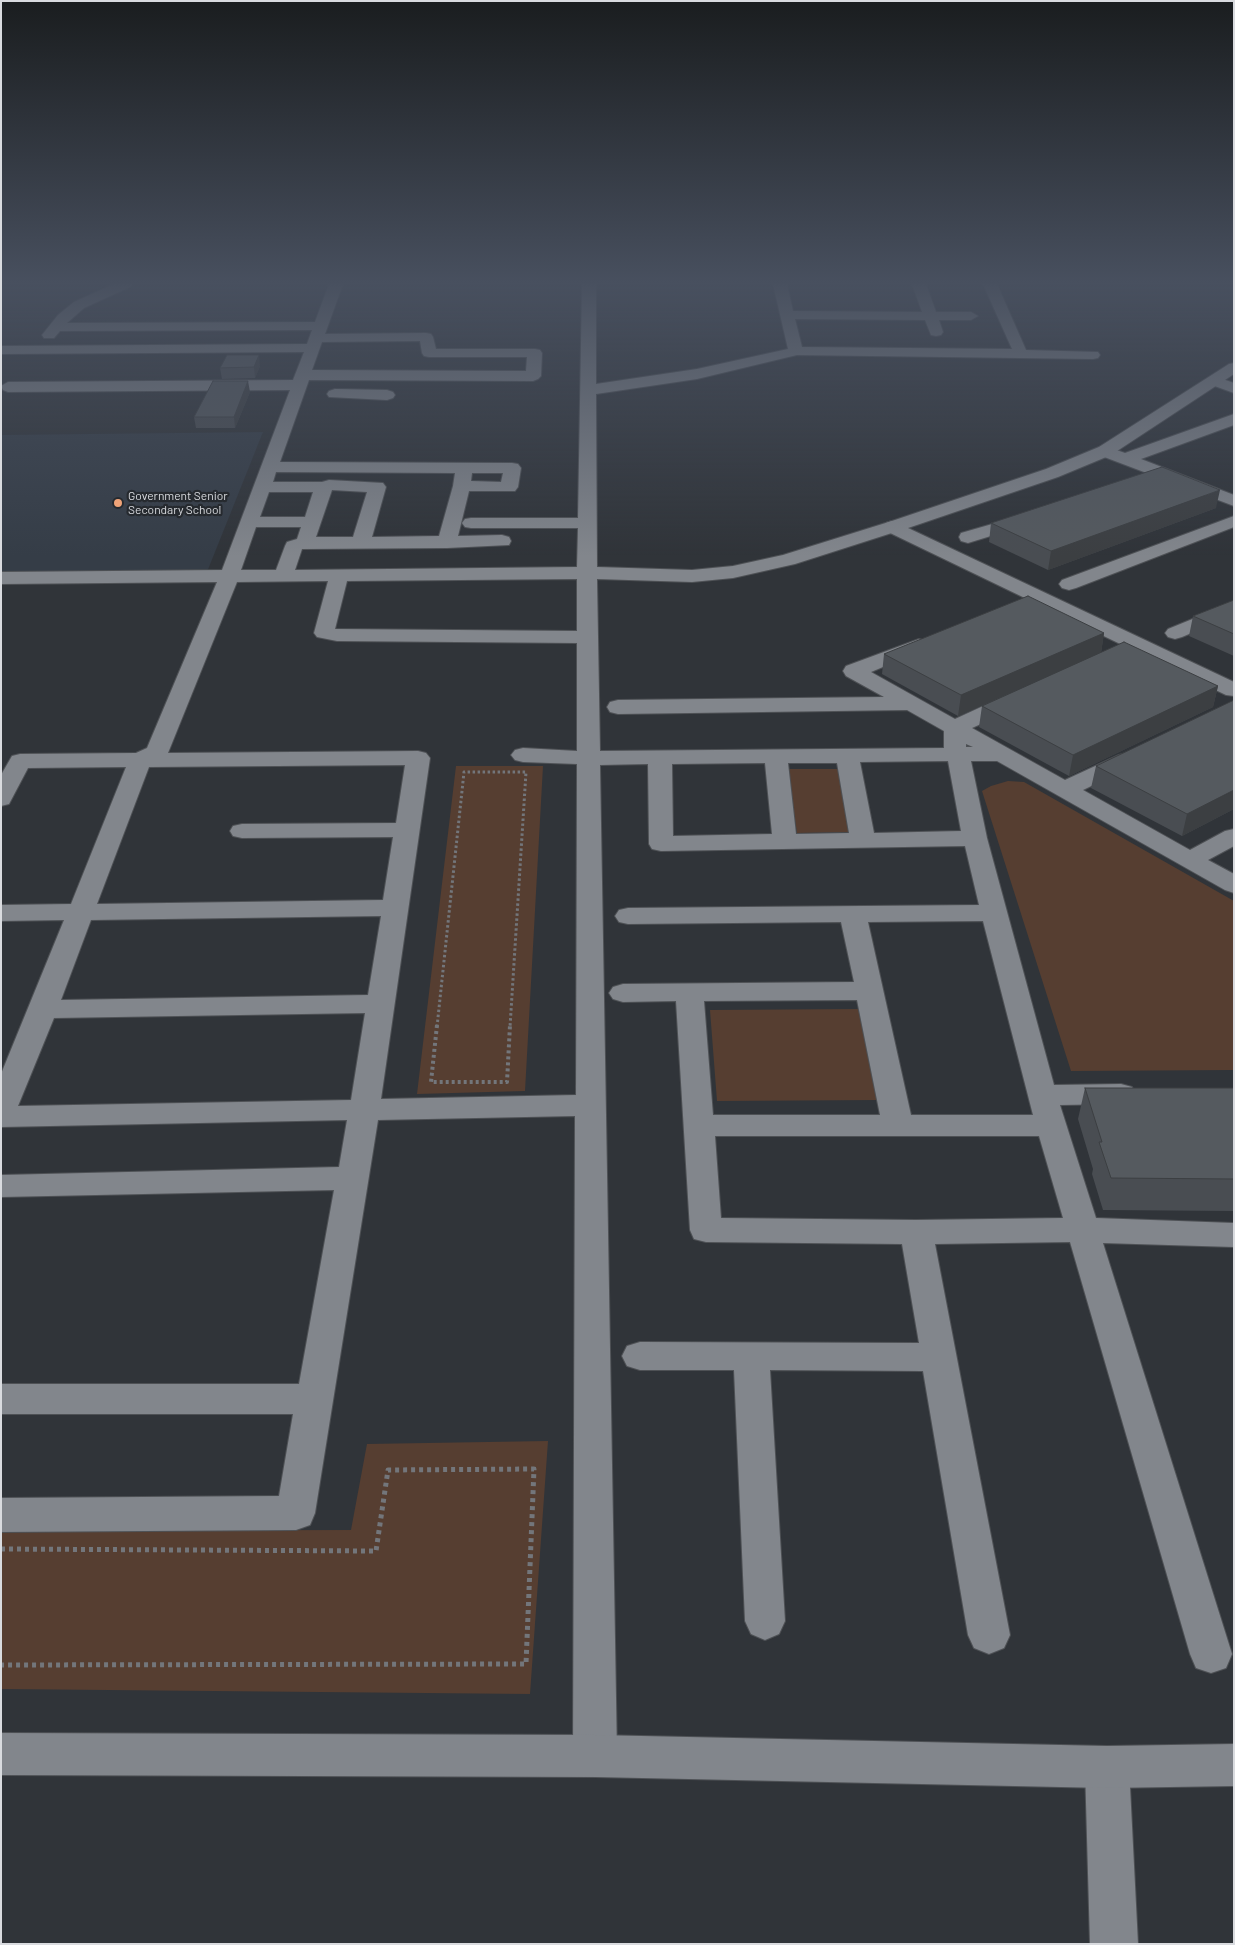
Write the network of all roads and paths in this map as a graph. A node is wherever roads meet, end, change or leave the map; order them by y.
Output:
1 (18, 375) edge
2 (310, 375) edge
3 (364, 375) junction
4 (533, 375) edge
5 (589, 375) edge
6 (692, 375) edge
7 (1223, 375) edge
8 (1214, 381) junction
9 (1234, 388) edge
10 (307, 389) junction
11 (589, 390) junction
12 (5, 391) edge
13 (360, 394) junction
14 (387, 395) dead end
15 (1234, 419) edge
16 (1105, 451) junction
17 (1125, 459) junction
18 (269, 467) junction
19 (1167, 475) junction
20 (1138, 484) edge
21 (262, 487) junction
22 (324, 487) junction
23 (1234, 488) edge
24 (1217, 495) junction
25 (1234, 501) edge
26 (1044, 514) edge
27 (1234, 521) edge
28 (249, 522) junction
29 (312, 522) junction
30 (452, 523) junction
31 (587, 523) junction
32 (892, 527) junction
33 (504, 532) junction
34 (968, 537) dead end
35 (361, 542) junction
36 (447, 542) junction
37 (305, 543) junction
38 (587, 573) junction
39 (500, 574) junction
40 (229, 576) junction
41 (283, 576) junction
42 (339, 576) junction
43 (1, 578) edge
44 (1069, 584) dead end
45 (1234, 608) edge
46 (1175, 633) dead end
47 (588, 638) junction
48 (935, 638) edge
49 (1038, 690) edge
50 (1234, 690) edge
51 (911, 703) junction
52 (618, 707) dead end
53 (955, 740) junction
54 (1144, 752) edge
55 (523, 755) dead end
56 (848, 756) junction
57 (776, 757) junction
58 (589, 758) junction
59 (660, 758) junction
60 (140, 760) junction
61 (1064, 790) junction
62 (1, 799) edge
63 (407, 830) junction
64 (242, 831) dead end
65 (1234, 836) edge
66 (975, 838) junction
67 (863, 841) junction
68 (784, 842) junction
69 (1189, 860) junction
70 (1234, 885) edge
71 (395, 908) junction
72 (80, 912) junction
73 (1, 913) edge
74 (995, 913) junction
75 (853, 914) junction
76 (628, 916) dead end
77 (870, 991) junction
78 (689, 992) junction
79 (623, 993) dead end
80 (380, 1004) junction
81 (43, 1009) junction
82 (431, 1082) joint
83 (1042, 1094) junction
84 (1148, 1094) edge
85 (592, 1105) junction
86 (1, 1110) edge
87 (364, 1111) junction
88 (1, 1117) edge
89 (1052, 1125) junction
90 (698, 1126) junction
91 (898, 1126) junction
92 (352, 1178) junction
93 (1, 1186) edge
94 (1084, 1230) junction
95 (916, 1232) junction
96 (1234, 1235) edge
97 (640, 1356) dead end
98 (751, 1356) junction
99 (938, 1357) junction
100 (1, 1399) edge
101 (314, 1399) junction
102 (1, 1515) edge
103 (1, 1549) edge
104 (765, 1621) dead end
105 (989, 1635) dead end
106 (1211, 1654) dead end
107 (1, 1665) edge
108 (1, 1754) edge
109 (595, 1756) junction
110 (1234, 1766) edge
111 (1107, 1767) junction
112 (1114, 1944) edge

1 - 12 street
2 - 10 street
3 - 4 street
3 - 10 street
3 - 13 street
5 - 11 street
6 - 11 street
7 - 8 street
8 - 9 street
8 - 16 street
10 - 12 street
10 - 13 street
10 - 18 street
11 - 31 street
13 - 14 street
15 - 17 street
16 - 17 street
16 - 32 street
17 - 19 street
18 - 21 street
18 - 30 street
19 - 20 street
19 - 24 street
21 - 22 street
21 - 28 street
22 - 29 street
22 - 35 street
23 - 24 street
24 - 25 street
26 - 34 street
27 - 44 street
28 - 29 street
28 - 40 street
29 - 37 street
30 - 33 street
30 - 36 street
31 - 33 street
31 - 38 street
32 - 38 street
32 - 50 street
33 - 36 street
33 - 39 street
35 - 36 street
35 - 37 street
37 - 41 street
38 - 39 street
38 - 47 street
39 - 42 street
40 - 41 street
40 - 43 street
40 - 60 street
41 - 42 street
42 - 47 street
45 - 46 street
47 - 58 street
48 - 51 street
49 - 53 street
51 - 52 street
51 - 53 street
53 - 56 street
53 - 61 street
53 - 66 street
54 - 61 street
55 - 58 street
56 - 57 street
56 - 67 street
57 - 59 street
57 - 68 street
58 - 59 street
58 - 85 street
59 - 68 street
60 - 62 street
60 - 63 street
60 - 72 street
61 - 69 street
63 - 64 street
63 - 71 street
65 - 69 street
66 - 67 street
66 - 74 street
67 - 68 street
69 - 70 street
71 - 72 street
71 - 80 street
72 - 73 street
72 - 81 street
74 - 75 street
74 - 83 street
75 - 76 street
75 - 77 street
77 - 78 street
77 - 91 street
78 - 79 street
78 - 90 street
80 - 81 street
80 - 87 street
81 - 86 street
82 - 82 path
83 - 84 street
83 - 89 street
85 - 87 street
85 - 109 street
87 - 88 street
87 - 92 street
89 - 91 street
89 - 94 street
90 - 91 street
90 - 95 street
92 - 93 street
92 - 101 street
94 - 95 street
94 - 96 street
94 - 106 street
95 - 99 street
97 - 98 street
98 - 99 street
98 - 104 street
99 - 105 street
100 - 101 street
101 - 102 street
103 - 107 path
108 - 109 street
109 - 111 street
110 - 111 street
111 - 112 street

